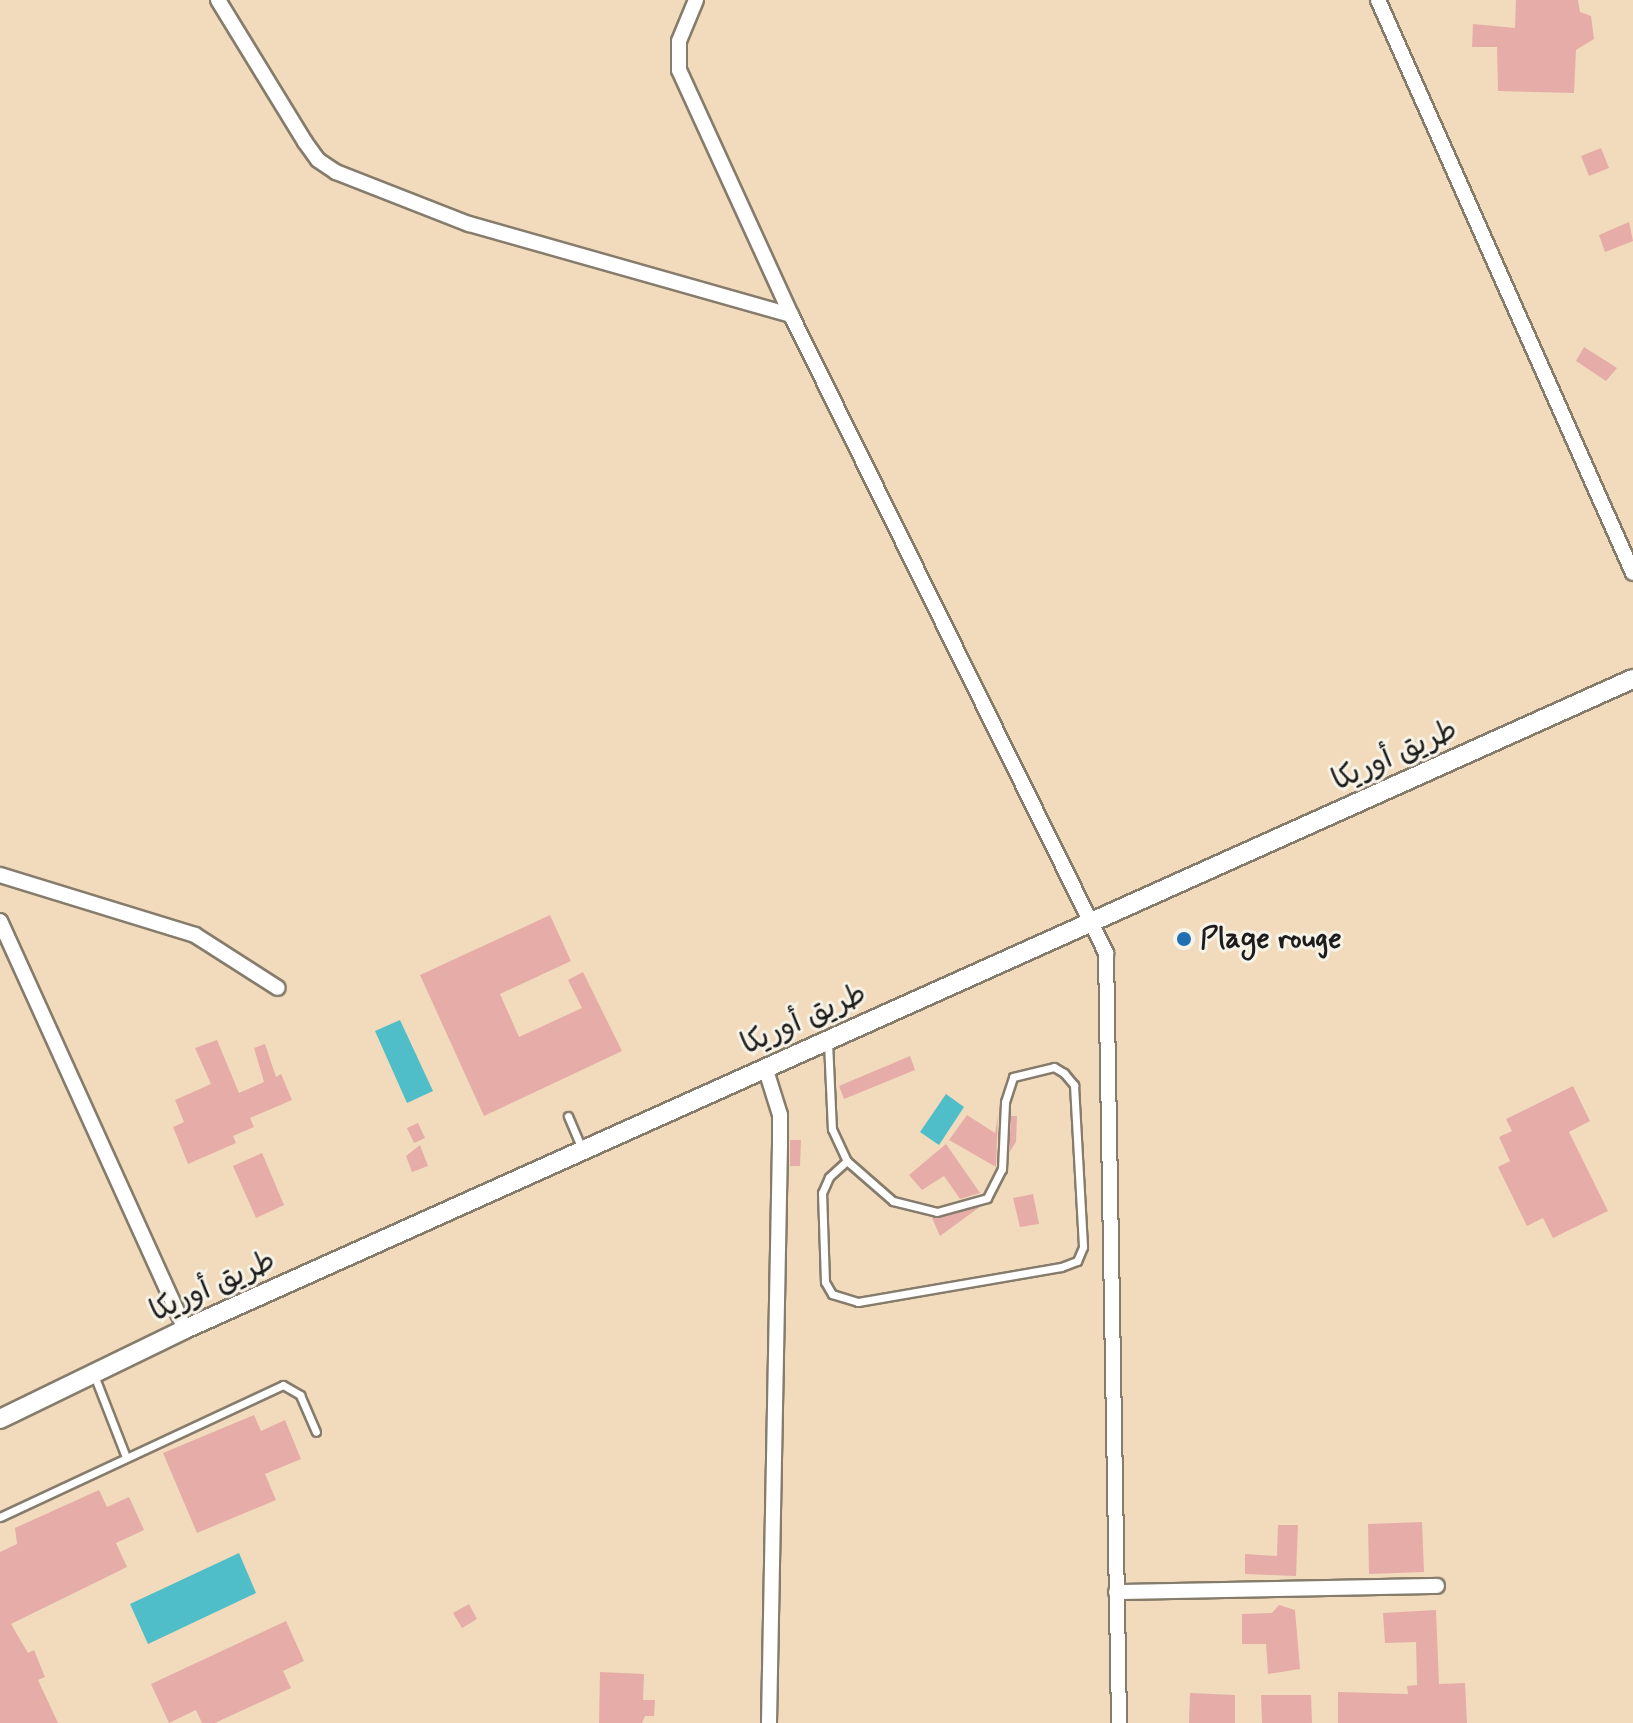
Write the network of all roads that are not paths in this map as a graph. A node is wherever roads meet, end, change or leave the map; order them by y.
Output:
1 (696, 0) edge
2 (1378, 0) edge
3 (220, 1) edge
4 (791, 315) junction
5 (1633, 573) edge
6 (1633, 681) edge
7 (0, 875) edge
8 (0, 921) edge
9 (1091, 926) junction
10 (278, 988) dead end
11 (828, 1040) junction
12 (765, 1067) junction
13 (568, 1116) dead end
14 (583, 1151) junction
15 (847, 1161) junction
16 (185, 1329) junction
17 (93, 1373) junction
18 (0, 1419) edge
19 (316, 1432) dead end
20 (126, 1457) junction
21 (0, 1517) edge
22 (1437, 1586) dead end
23 (1116, 1592) junction
24 (769, 1723) edge
25 (1119, 1723) edge

1 - 4 street
2 - 5 street
3 - 4 street
4 - 9 street
6 - 9 street, طريق أوريكا
7 - 10 street
8 - 16 street
9 - 11 street, طريق أوريكا
9 - 23 street
11 - 12 street, طريق أوريكا
11 - 15 lane
12 - 14 street, طريق أوريكا
12 - 24 street
13 - 14 lane
14 - 16 street, طريق أوريكا
15 - 15 lane
16 - 17 street, طريق أوريكا
17 - 18 street, طريق أوريكا
17 - 20 lane
19 - 20 lane
20 - 21 lane
22 - 23 street
23 - 25 street

